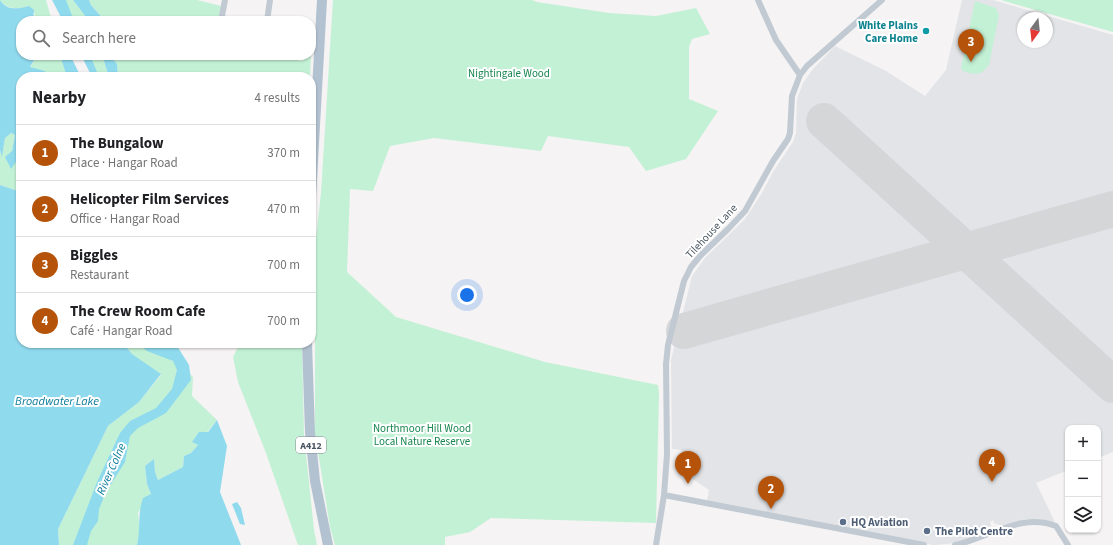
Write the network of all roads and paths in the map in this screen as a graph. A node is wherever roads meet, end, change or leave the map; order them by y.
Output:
1 (225, 0) edge
2 (270, 0) edge
3 (322, 0) edge
4 (758, 0) edge
5 (882, 0) edge
6 (222, 16) edge
7 (268, 16) edge
8 (800, 75) junction
9 (316, 107) edge
10 (307, 348) edge
11 (664, 495) junction
12 (328, 545) edge
13 (656, 545) edge
14 (924, 545) edge
15 (955, 545) edge
16 (1068, 545) edge

1 - 6 street
2 - 7 street
3 - 9 main road
4 - 8 street
5 - 8 street, Tilehouse Lane
8 - 11 street, Tilehouse Lane
10 - 12 main road, A412
11 - 13 street, Tilehouse Lane
11 - 14 street
15 - 16 street

